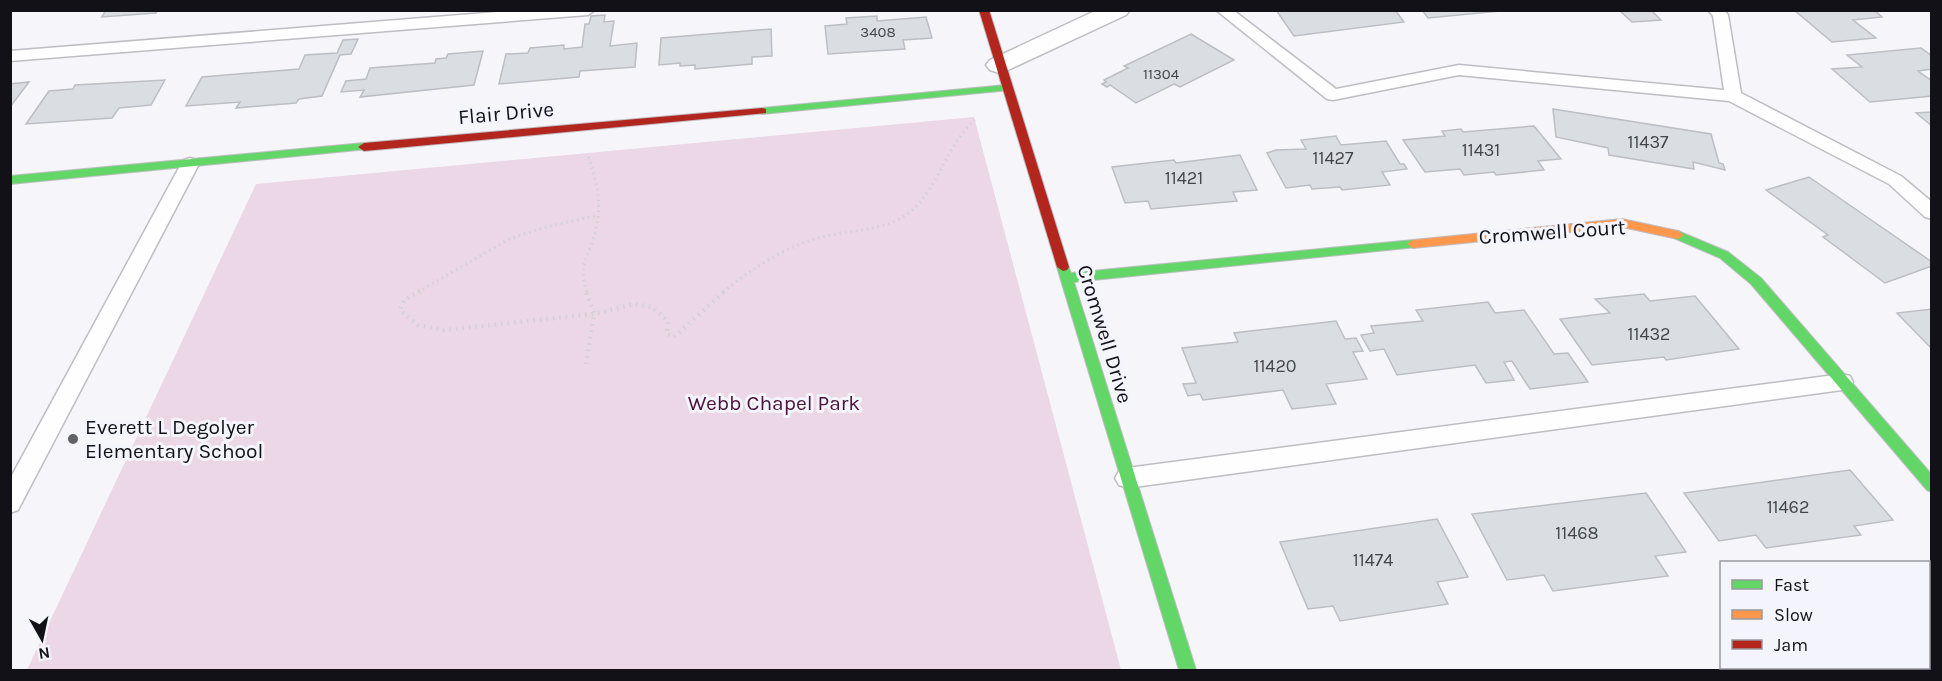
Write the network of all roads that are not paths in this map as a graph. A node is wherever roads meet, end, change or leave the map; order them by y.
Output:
1 (588, 10) edge
2 (984, 10) edge
3 (1118, 10) edge
4 (1223, 10) edge
5 (1715, 10) edge
6 (10, 56) edge
7 (1002, 76) junction
8 (1733, 96) junction
9 (190, 164) junction
10 (10, 180) edge
11 (1932, 213) edge
12 (1066, 278) junction
13 (1842, 382) junction
14 (1127, 478) junction
15 (1932, 486) edge
16 (10, 503) edge
17 (1187, 670) edge

1 - 6 lane
2 - 7 street, Cromwell Drive
3 - 7 street
4 - 8 lane
5 - 8 lane
7 - 9 street, Flair Drive
7 - 12 street, Cromwell Drive
8 - 11 lane
9 - 10 street, Flair Drive
9 - 16 lane
12 - 13 street, Cromwell Court
12 - 14 street, Cromwell Drive
13 - 14 lane
13 - 15 street, Cromwell Court
14 - 17 street, Cromwell Drive

